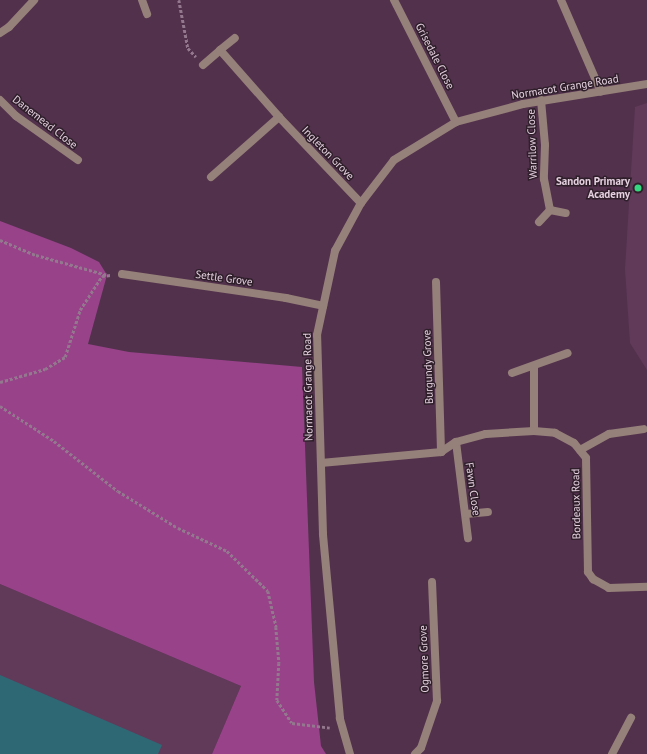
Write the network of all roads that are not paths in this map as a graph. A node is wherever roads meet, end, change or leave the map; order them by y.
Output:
1 (34, 0) edge
2 (142, 0) edge
3 (394, 0) edge
4 (561, 0) edge
5 (147, 14) dead end
6 (0, 32) edge
7 (235, 38) dead end
8 (220, 50) junction
9 (203, 65) dead end
10 (647, 84) edge
11 (601, 92) junction
12 (0, 100) edge
13 (541, 100) junction
14 (279, 117) junction
15 (456, 122) junction
16 (78, 160) dead end
17 (211, 177) dead end
18 (361, 203) junction
19 (550, 210) junction
20 (566, 213) dead end
21 (540, 222) dead end
22 (122, 274) road end
23 (436, 282) dead end
24 (323, 306) junction
25 (568, 352) dead end
26 (534, 366) junction
27 (512, 373) dead end
28 (644, 429) dead end
29 (534, 431) junction
30 (456, 442) junction
31 (580, 450) junction
32 (441, 452) junction
33 (321, 463) junction
34 (488, 512) dead end
35 (466, 514) junction
36 (468, 538) dead end
37 (432, 582) dead end
38 (647, 587) edge
39 (631, 718) dead end
40 (350, 754) edge
41 (415, 754) edge
42 (612, 754) edge

1 - 6 street
2 - 5 street
3 - 15 street, Grisedale Close
4 - 11 street
7 - 8 street
8 - 9 street
8 - 14 street, Ingleton Grove
10 - 11 street, Normacot Grange Road
11 - 13 street, Normacot Grange Road
12 - 16 street, Danemead Close
13 - 15 street, Normacot Grange Road
13 - 19 street, Warrilow Close
14 - 17 street
14 - 18 street, Ingleton Grove
15 - 18 street, Normacot Grange Road
18 - 24 street, Normacot Grange Road
19 - 20 street
19 - 21 street
22 - 24 street, Settle Grove
23 - 32 street, Burgundy Grove
24 - 33 street, Normacot Grange Road
25 - 26 street
26 - 27 street
26 - 29 street
28 - 31 street
29 - 30 street
29 - 31 street
30 - 32 street
30 - 35 street, Fawn Close
31 - 38 street, Bordeaux Road
32 - 33 street
33 - 40 street, Normacot Grange Road
34 - 35 street
35 - 36 street, Fawn Close
37 - 41 street, Ogmore Grove
39 - 42 street

